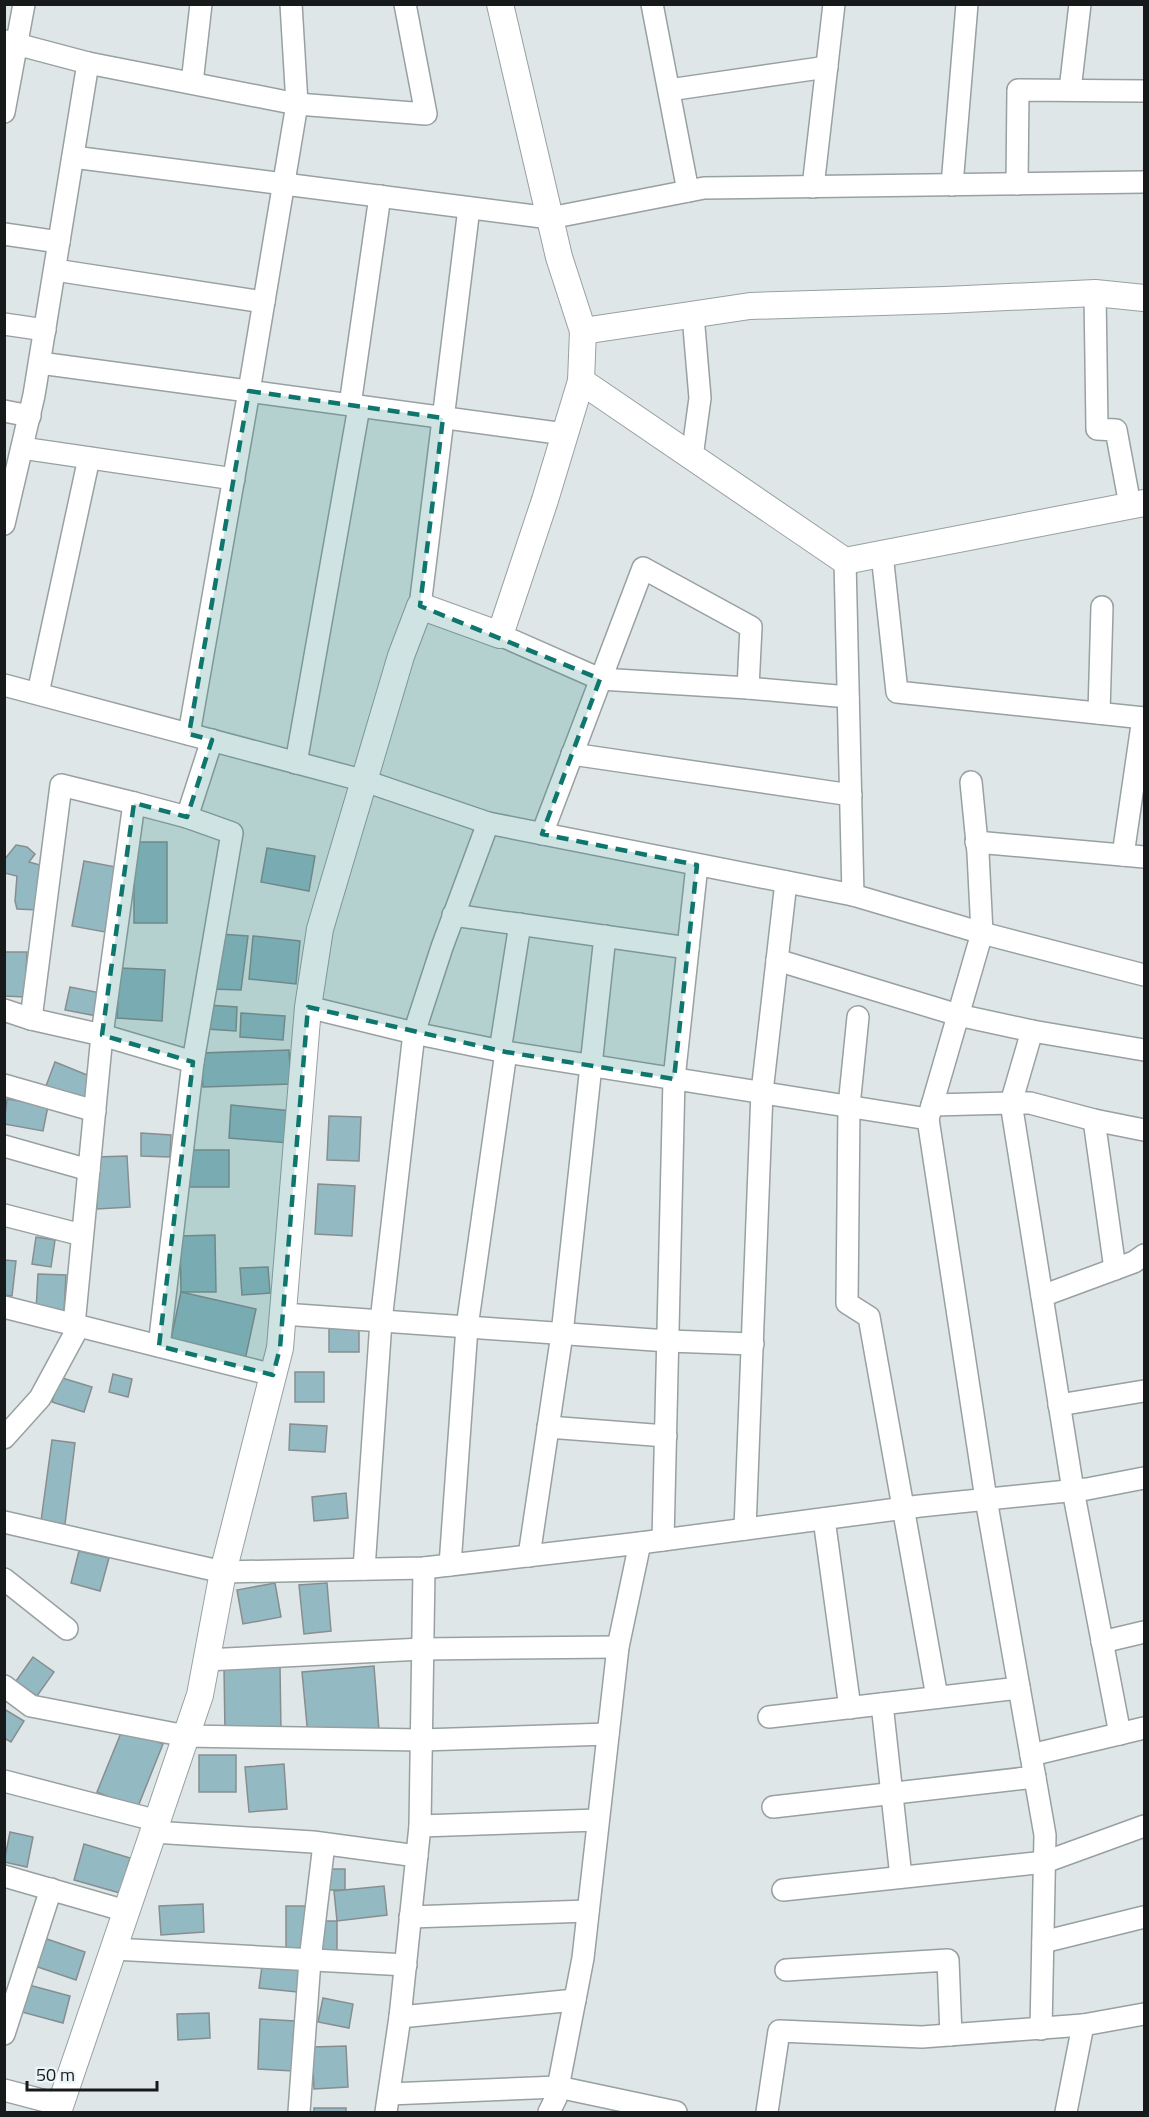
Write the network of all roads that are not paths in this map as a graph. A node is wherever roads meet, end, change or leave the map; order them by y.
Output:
1 (24, 4) edge
2 (201, 4) edge
3 (283, 4) edge
4 (405, 4) edge
5 (500, 4) edge
6 (652, 4) edge
7 (834, 4) edge
8 (968, 4) edge
9 (1080, 4) edge
10 (291, 5) edge
11 (11, 42) edge
12 (88, 63) junction
13 (827, 67) junction
14 (192, 83) junction
15 (669, 90) junction
16 (1070, 90) junction
17 (1144, 91) edge
18 (297, 104) junction
19 (4, 112) edge
20 (73, 157) junction
21 (1144, 182) edge
22 (283, 184) junction
23 (1017, 184) junction
24 (952, 185) junction
25 (813, 187) junction
26 (688, 191) junction
27 (380, 196) junction
28 (469, 208) junction
29 (550, 218) junction
30 (4, 234) edge
31 (59, 242) junction
32 (55, 270) junction
33 (1095, 292) junction
34 (1144, 298) edge
35 (264, 302) junction
36 (693, 315) junction
37 (4, 324) edge
38 (45, 330) junction
39 (583, 331) junction
40 (40, 363) junction
41 (581, 381) junction
42 (249, 391) junction
43 (354, 406) junction
44 (4, 411) edge
45 (30, 416) junction
46 (443, 418) junction
47 (565, 434) junction
48 (22, 448) junction
49 (692, 457) junction
50 (88, 458) junction
51 (234, 479) junction
52 (1137, 504) edge
53 (4, 524) edge
54 (882, 554) junction
55 (845, 561) junction
56 (420, 606) junction
57 (1102, 607) dead end
58 (500, 635) junction
59 (600, 679) junction
60 (4, 685) edge
61 (748, 688) junction
62 (38, 693) junction
63 (848, 697) junction
64 (1099, 713) junction
65 (1144, 718) edge
66 (189, 734) junction
67 (212, 740) junction
68 (572, 754) junction
69 (296, 763) junction
70 (365, 782) junction
71 (971, 782) dead end
72 (851, 795) junction
73 (134, 803) junction
74 (187, 817) junction
75 (488, 824) junction
76 (542, 834) junction
77 (976, 842) junction
78 (1123, 855) junction
79 (1144, 857) edge
80 (697, 865) junction
81 (786, 882) junction
82 (854, 895) junction
83 (453, 915) junction
84 (520, 924) junction
85 (982, 933) junction
86 (605, 936) junction
87 (688, 948) junction
88 (777, 960) junction
89 (1144, 975) edge
90 (308, 1007) junction
91 (4, 1010) edge
92 (958, 1015) junction
93 (858, 1017) dead end
94 (31, 1019) junction
95 (1032, 1031) junction
96 (414, 1033) junction
97 (102, 1035) junction
98 (1144, 1050) edge
99 (503, 1052) junction
100 (193, 1062) junction
101 (592, 1066) junction
102 (674, 1078) junction
103 (4, 1084) edge
104 (762, 1092) junction
105 (1011, 1103) junction
106 (849, 1106) junction
107 (94, 1111) junction
108 (930, 1112) junction
109 (1094, 1120) junction
110 (1144, 1130) edge
111 (4, 1146) edge
112 (89, 1170) junction
113 (4, 1215) edge
114 (82, 1235) junction
115 (1144, 1260) edge
116 (1115, 1269) junction
117 (1042, 1296) junction
118 (4, 1307) edge
119 (283, 1314) junction
120 (381, 1321) junction
121 (76, 1325) junction
122 (466, 1327) junction
123 (562, 1334) junction
124 (668, 1341) junction
125 (753, 1344) junction
126 (159, 1346) junction
127 (273, 1375) junction
128 (1144, 1391) edge
129 (1059, 1405) junction
130 (548, 1427) junction
131 (666, 1436) junction
132 (4, 1438) edge
133 (1144, 1479) edge
134 (1073, 1490) junction
135 (986, 1499) junction
136 (904, 1508) junction
137 (824, 1519) junction
138 (4, 1522) edge
139 (745, 1529) junction
140 (663, 1540) junction
141 (640, 1544) junction
142 (529, 1556) junction
143 (450, 1565) junction
144 (424, 1568) junction
145 (364, 1569) junction
146 (223, 1572) junction
147 (4, 1579) edge
148 (67, 1629) dead end
149 (1144, 1632) edge
150 (1102, 1642) junction
151 (618, 1647) junction
152 (422, 1649) junction
153 (206, 1660) junction
154 (4, 1686) edge
155 (1019, 1688) junction
156 (937, 1697) junction
157 (882, 1704) junction
158 (850, 1708) junction
159 (769, 1717) dead end
160 (1144, 1728) edge
161 (608, 1734) junction
162 (1120, 1734) junction
163 (186, 1736) junction
164 (421, 1740) junction
165 (1031, 1755) junction
166 (1035, 1777) junction
167 (4, 1781) edge
168 (892, 1793) junction
169 (773, 1807) dead end
170 (598, 1820) junction
171 (420, 1826) junction
172 (1144, 1826) edge
173 (155, 1827) junction
174 (324, 1844) junction
175 (417, 1856) junction
176 (1045, 1862) junction
177 (4, 1876) edge
178 (902, 1878) junction
179 (51, 1889) junction
180 (783, 1890) dead end
181 (126, 1911) junction
182 (588, 1911) junction
183 (410, 1917) junction
184 (1144, 1917) edge
185 (1043, 1942) junction
186 (114, 1949) junction
187 (310, 1960) junction
188 (406, 1965) junction
189 (786, 1970) dead end
190 (575, 2000) junction
191 (1144, 2014) edge
192 (400, 2017) junction
193 (1083, 2025) junction
194 (1041, 2028) junction
195 (4, 2034) edge
196 (951, 2035) junction
197 (558, 2087) junction
198 (4, 2090) edge
199 (388, 2103) edge
200 (59, 2109) edge
201 (299, 2112) edge
202 (549, 2112) edge
203 (676, 2112) edge
204 (767, 2112) edge
205 (1066, 2112) edge

1 - 11 street
2 - 14 street
3 - 10 street
4 - 18 street
5 - 29 street
6 - 15 street
7 - 13 street
8 - 24 street
9 - 16 street
10 - 18 street
11 - 12 street
11 - 19 street
12 - 14 street
12 - 20 street
13 - 15 street
13 - 25 street
14 - 18 street
15 - 26 street
16 - 17 street
16 - 23 street
18 - 22 street
20 - 22 street
20 - 31 street
21 - 23 street
22 - 27 street
22 - 35 street
23 - 24 street
24 - 25 street
25 - 26 street
26 - 29 street
27 - 28 street
27 - 43 street
28 - 29 street
28 - 46 street
29 - 39 street
30 - 31 street
31 - 32 street
32 - 35 street
32 - 38 street
33 - 34 street
33 - 36 street
33 - 52 street
35 - 42 street
36 - 39 street
36 - 49 street
37 - 38 street
38 - 40 street
39 - 41 street
40 - 42 street
40 - 45 street
41 - 47 street
41 - 49 street
42 - 43 street
42 - 51 street
43 - 46 street
43 - 69 street
44 - 45 street
45 - 48 street
46 - 47 street
46 - 56 street
47 - 58 street
48 - 50 street
48 - 53 street
49 - 55 street
50 - 51 street
50 - 62 street
51 - 66 street
52 - 54 street
54 - 55 street
54 - 64 street
55 - 63 street
56 - 58 street
56 - 70 street
57 - 64 street
58 - 59 street
59 - 61 street
59 - 61 street
59 - 68 street
60 - 62 street
61 - 63 street
62 - 66 street
63 - 72 street
64 - 65 street
65 - 78 street
66 - 67 street
67 - 69 street
67 - 74 street
68 - 72 street
68 - 76 street
69 - 70 street
70 - 75 street
70 - 90 street
71 - 77 street
72 - 82 street
73 - 74 street
73 - 94 street
73 - 97 street
74 - 100 street
75 - 76 street
75 - 83 street
76 - 80 street
77 - 78 street
77 - 85 street
78 - 79 street
80 - 81 street
80 - 87 street
81 - 82 street
81 - 88 street
82 - 85 street
83 - 84 street
83 - 96 street
84 - 86 street
84 - 99 street
85 - 89 street
85 - 92 street
86 - 87 street
86 - 101 street
87 - 102 street
88 - 92 street
88 - 104 street
90 - 96 street
90 - 119 street
91 - 94 street
92 - 95 street
92 - 108 street
93 - 106 street
94 - 97 street
95 - 98 street
95 - 105 street
96 - 99 street
96 - 120 street
97 - 100 street
97 - 107 street
99 - 101 street
99 - 122 street
100 - 126 street
101 - 102 street
101 - 123 street
102 - 104 street
102 - 124 street
103 - 107 street
104 - 106 street
104 - 125 street
105 - 108 street
105 - 109 street
105 - 117 street
106 - 108 street
106 - 136 street
107 - 112 street
108 - 135 street
109 - 110 street
109 - 116 street
111 - 112 street
112 - 114 street
113 - 114 street
114 - 121 street
115 - 116 street
116 - 117 street
117 - 129 street
118 - 121 street
119 - 120 street
119 - 127 street
120 - 122 street
120 - 145 street
121 - 126 street
121 - 132 street
122 - 123 street
122 - 143 street
123 - 124 street
123 - 130 street
124 - 125 street
124 - 131 street
125 - 139 street
126 - 127 street
127 - 146 street
128 - 129 street
129 - 134 street
130 - 131 street
130 - 142 street
131 - 140 street
133 - 134 street
134 - 135 street
134 - 150 street
135 - 136 street
135 - 155 street
136 - 137 street
136 - 156 street
137 - 139 street
137 - 158 street
138 - 146 street
139 - 140 street
140 - 141 street
141 - 142 street
141 - 151 street
142 - 143 street
143 - 144 street
144 - 145 street
144 - 152 street
145 - 146 street
146 - 153 street
147 - 148 street
149 - 150 street
150 - 162 street
151 - 152 street
151 - 161 street
152 - 153 street
152 - 164 street
153 - 163 street
154 - 163 street
155 - 156 street
155 - 165 street
156 - 157 street
157 - 158 street
157 - 168 street
158 - 159 street
160 - 162 street
161 - 164 street
161 - 170 street
162 - 165 street
163 - 164 street
163 - 173 street
164 - 171 street
165 - 166 street
166 - 168 street
166 - 176 street
167 - 173 street
168 - 169 street
168 - 178 street
170 - 171 street
170 - 182 street
171 - 175 street
172 - 176 street
173 - 174 street
173 - 181 street
174 - 175 street
174 - 187 street
175 - 183 street
176 - 178 street
176 - 185 street
177 - 179 street
178 - 180 street
179 - 181 street
179 - 195 street
181 - 186 street
182 - 183 street
182 - 190 street
183 - 188 street
184 - 185 street
185 - 194 street
186 - 187 street
186 - 200 street
187 - 188 street
187 - 201 street
188 - 192 street
189 - 196 street
190 - 192 street
190 - 197 street
191 - 193 street
192 - 199 street
193 - 194 street
193 - 205 street
194 - 196 street
196 - 204 street
197 - 199 street
197 - 202 street
197 - 203 street
198 - 200 street

